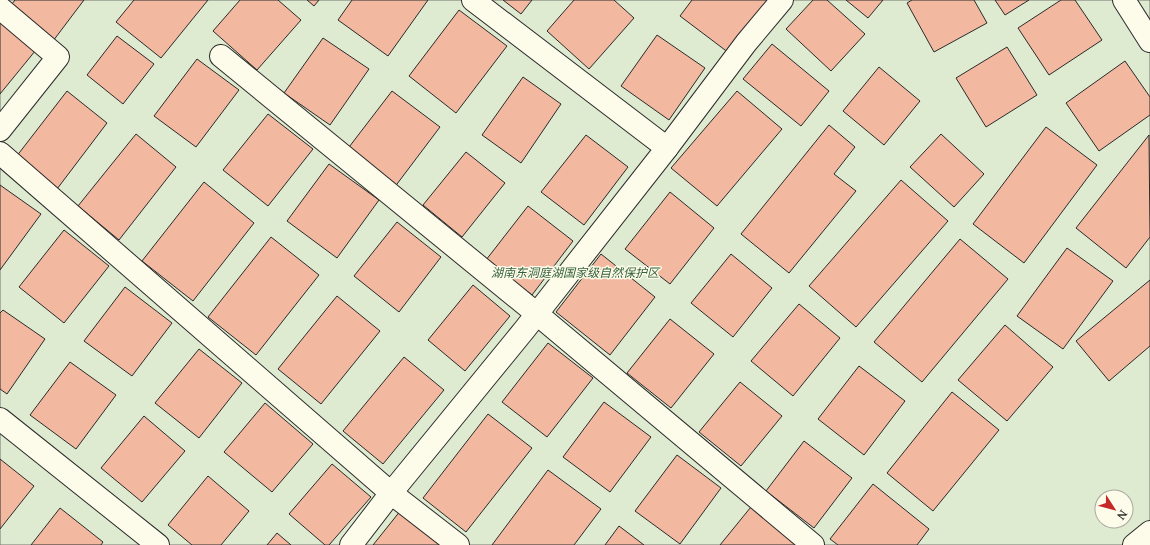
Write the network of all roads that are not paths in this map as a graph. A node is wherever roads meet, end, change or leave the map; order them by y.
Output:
1 (472, 0) edge
2 (782, 0) edge
3 (1124, 0) edge
4 (0, 8) edge
5 (1150, 41) edge
6 (221, 56) dead end
7 (0, 130) edge
8 (667, 148) junction
9 (0, 153) edge
10 (537, 314) junction
11 (0, 419) edge
12 (391, 493) junction
13 (1150, 532) edge
14 (158, 545) edge
15 (351, 545) edge
16 (458, 545) edge
17 (813, 545) edge
18 (1134, 545) edge

1 - 8 street
2 - 8 street
3 - 5 street
4 - 7 street
6 - 10 street
8 - 10 street
9 - 12 street
10 - 12 street
10 - 17 street
11 - 14 street
12 - 15 street
12 - 16 street
13 - 18 street

